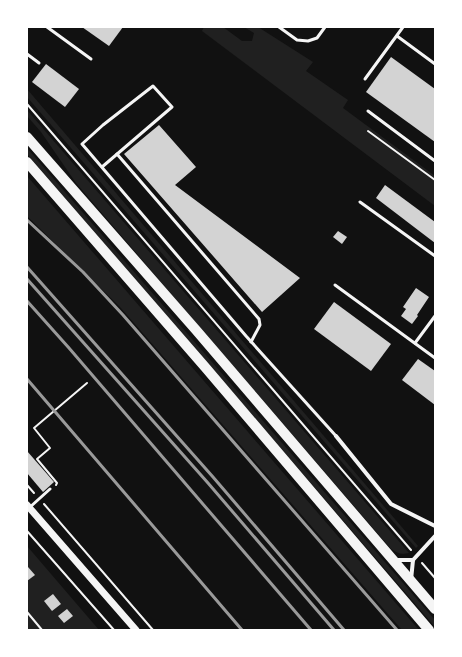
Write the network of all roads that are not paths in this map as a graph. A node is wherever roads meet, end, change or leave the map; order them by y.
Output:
1 (47, 27) edge
2 (279, 27) edge
3 (325, 27) edge
4 (403, 27) edge
5 (397, 36) junction
6 (27, 54) edge
7 (91, 59) dead end
8 (39, 63) dead end
9 (435, 64) edge
10 (365, 79) dead end
11 (368, 111) dead end
12 (27, 137) edge
13 (117, 154) junction
14 (435, 160) edge
15 (27, 162) edge
16 (102, 167) junction
17 (360, 202) dead end
18 (435, 256) edge
19 (335, 285) dead end
20 (435, 316) edge
21 (251, 342) junction
22 (415, 343) junction
23 (435, 358) edge
24 (336, 436) joint
25 (50, 489) road end
26 (28, 506) edge
27 (435, 526) edge
28 (435, 536) edge
29 (415, 558) junction
30 (393, 560) junction
31 (411, 582) junction
32 (435, 609) edge
33 (136, 630) edge
34 (429, 630) edge

1 - 7 lane
2 - 3 lane
4 - 5 lane
5 - 9 lane
5 - 10 lane
6 - 8 lane
11 - 14 lane
12 - 30 main road
13 - 16 lane
13 - 16 lane
13 - 21 lane
15 - 34 main road
16 - 21 lane
17 - 18 lane
19 - 22 lane
20 - 22 lane
21 - 24 lane
22 - 23 lane
24 - 27 street
25 - 26 lane
26 - 33 street
28 - 29 street
29 - 30 street
29 - 31 street
30 - 31 main road
31 - 32 main road

